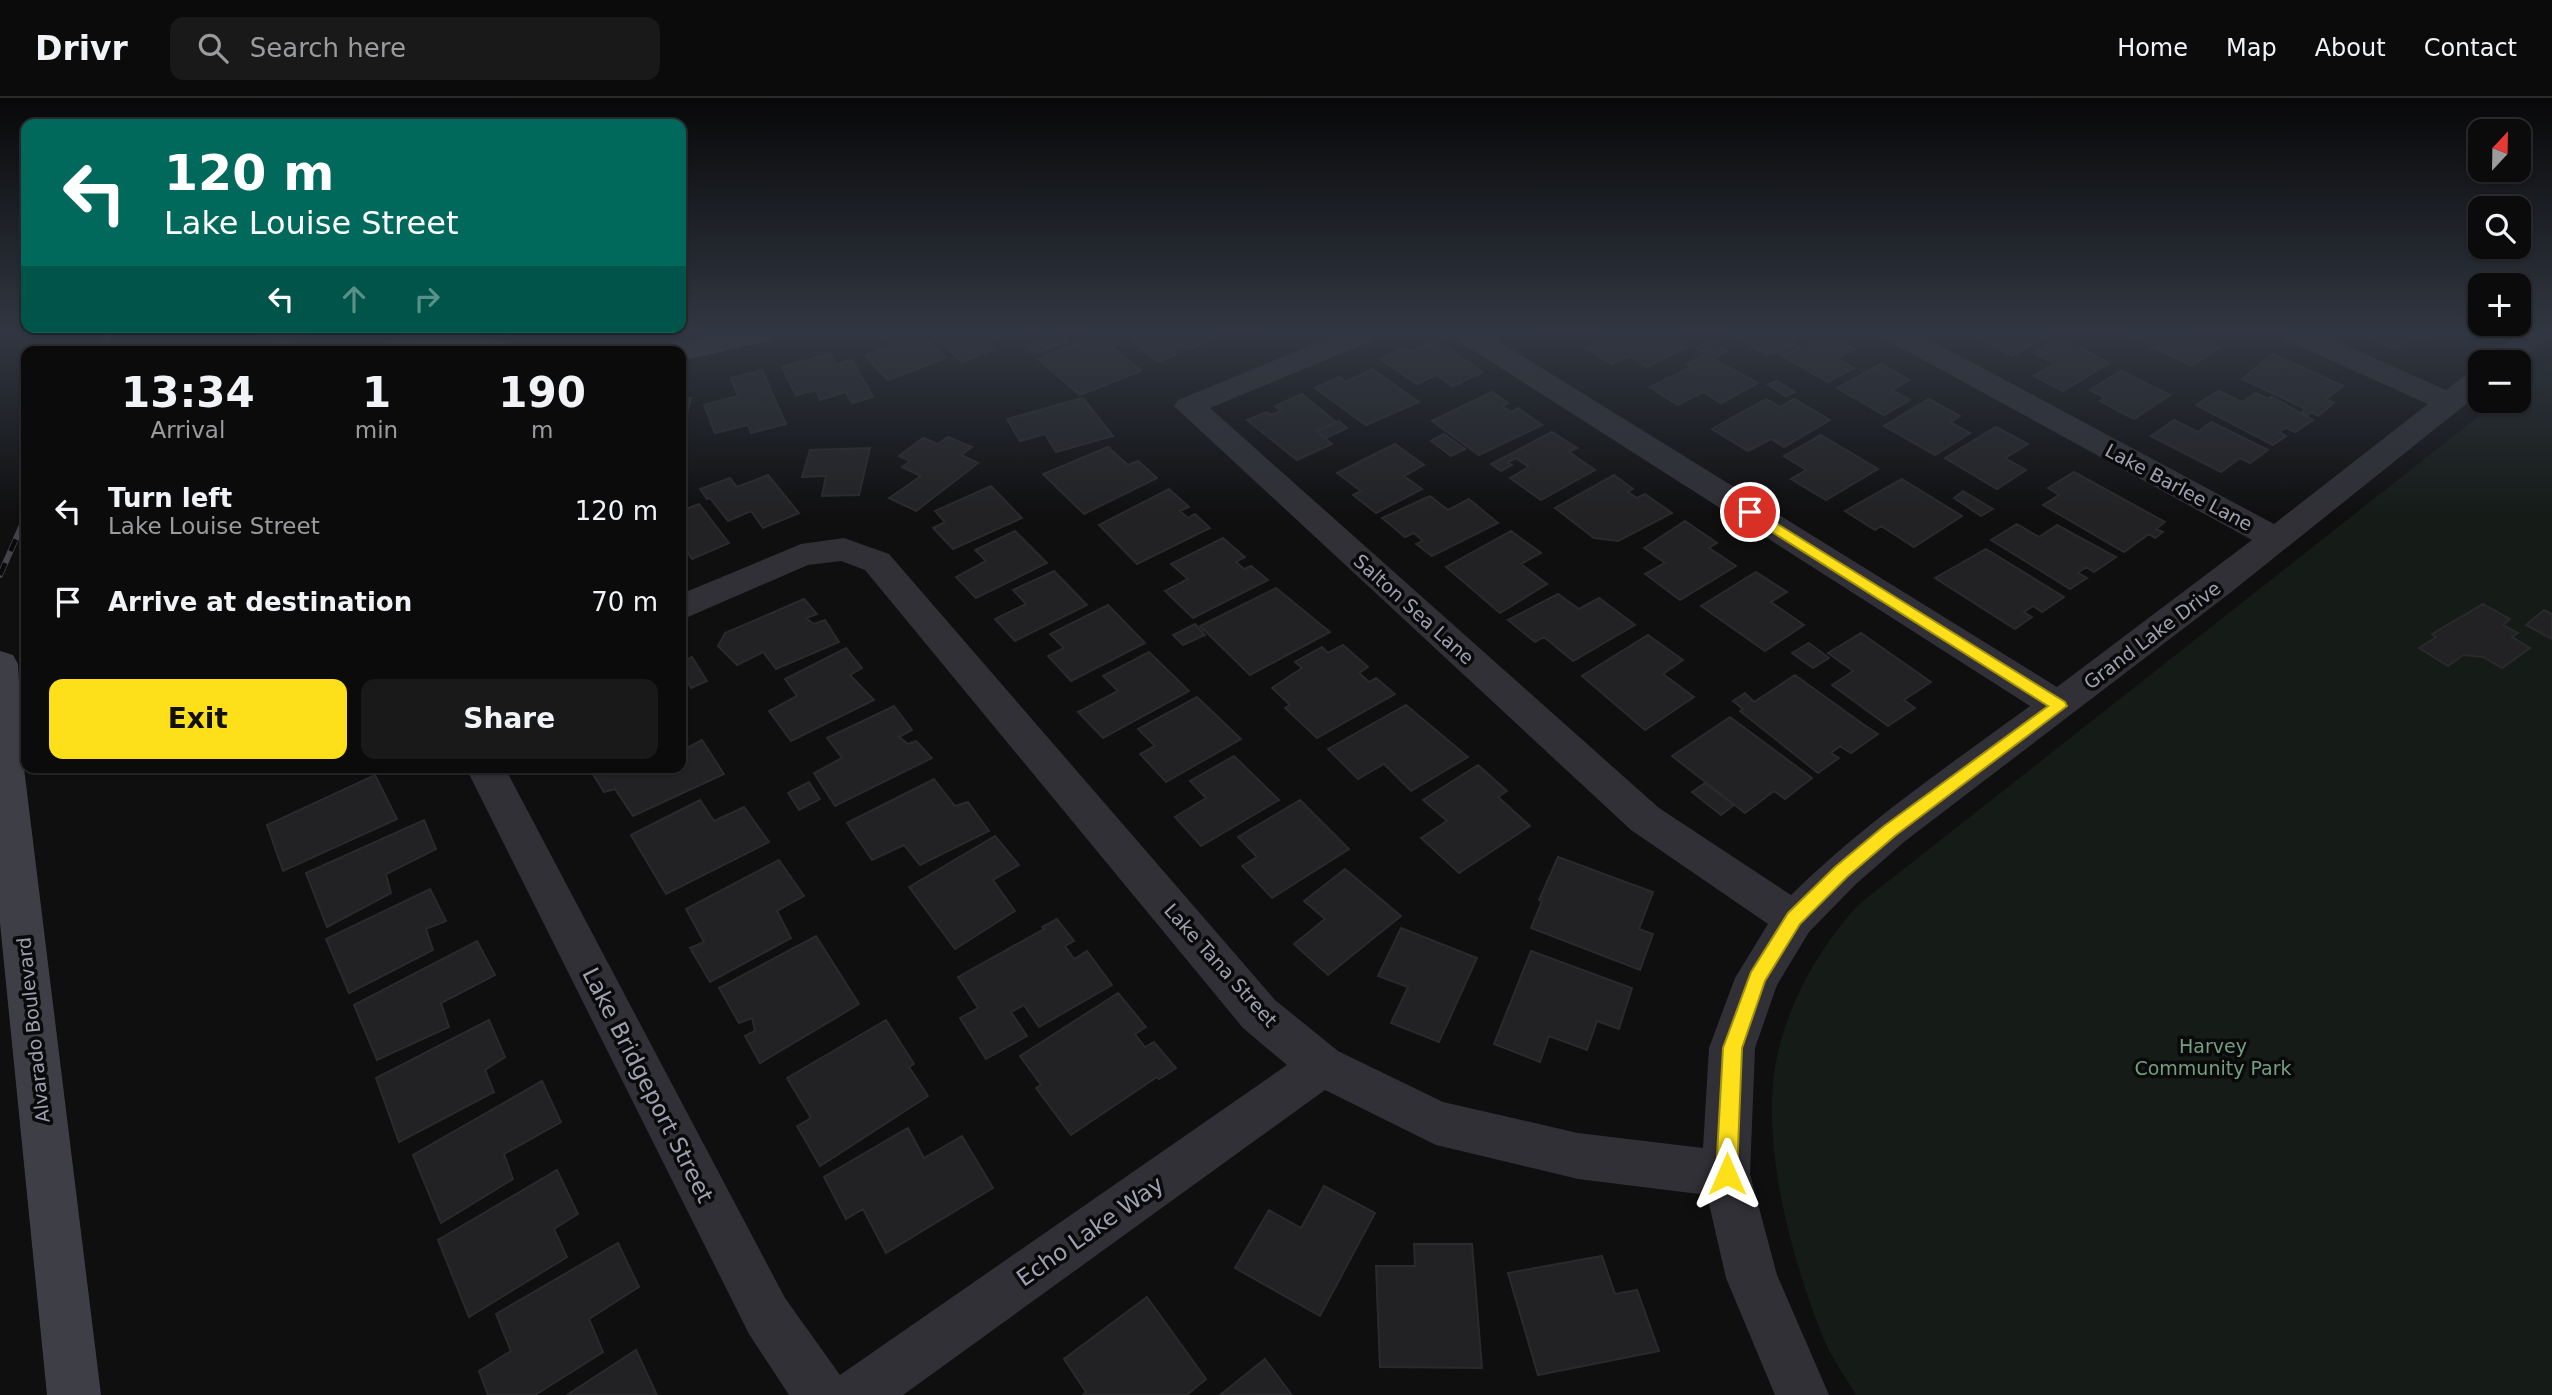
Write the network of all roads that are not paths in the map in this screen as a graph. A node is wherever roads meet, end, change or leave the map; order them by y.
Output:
1 (1217, 395) edge
2 (1563, 395) edge
3 (2009, 395) edge
4 (2458, 395) edge
5 (2276, 539) junction
6 (686, 606) edge
7 (0, 664) edge
8 (2059, 706) junction
9 (488, 773) edge
10 (1794, 919) junction
11 (1322, 1066) junction
12 (1727, 1174) junction
13 (74, 1395) edge
14 (821, 1395) edge
15 (858, 1395) edge
16 (1802, 1395) edge

1 - 10 street, Salton Sea Lane
2 - 8 street
3 - 5 street, Lake Barlee Lane
4 - 5 street, Grand Lake Drive
5 - 8 street, Grand Lake Drive
6 - 11 street, Lake Tana Street
7 - 13 main road, Alvarado Boulevard
8 - 10 street, Grand Lake Drive
9 - 14 street, Lake Bridgeport Street
10 - 12 street, Grand Lake Drive
11 - 12 street, Lake Tana Street
11 - 15 street, Echo Lake Way
12 - 16 street, Grand Lake Drive

